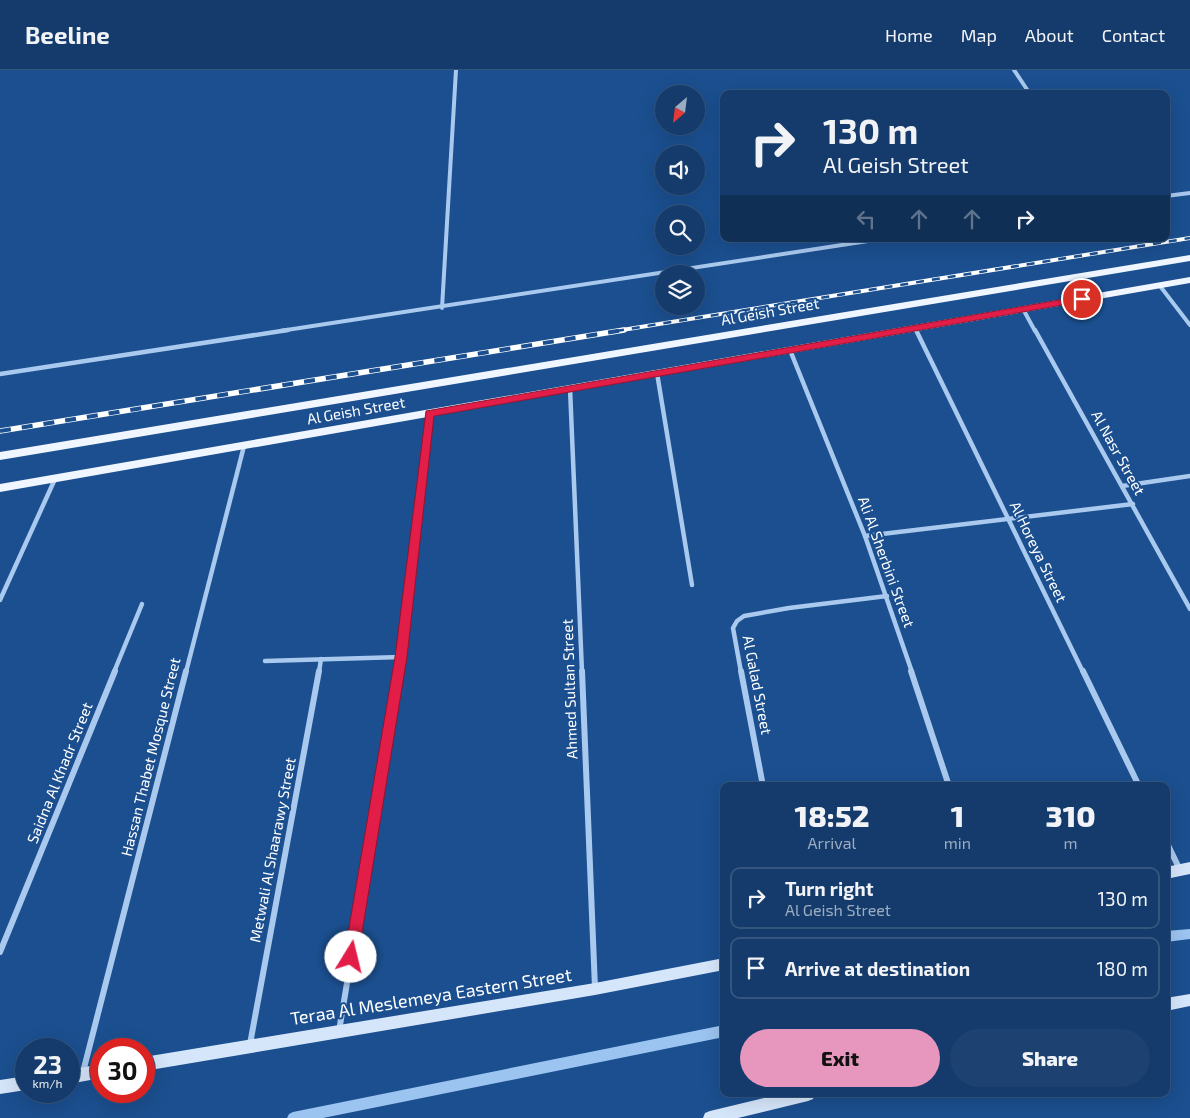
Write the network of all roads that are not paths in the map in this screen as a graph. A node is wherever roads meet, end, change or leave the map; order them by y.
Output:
1 (456, 70) edge
2 (1014, 70) edge
3 (1027, 90) edge
4 (1190, 193) edge
5 (1170, 196) edge
6 (862, 242) edge
7 (1190, 258) edge
8 (1190, 280) edge
9 (1160, 286) junction
10 (442, 308) junction
11 (1023, 309) junction
12 (1190, 325) edge
13 (915, 328) junction
14 (790, 350) junction
15 (657, 373) junction
16 (0, 374) edge
17 (570, 388) junction
18 (430, 413) junction
19 (244, 446) junction
20 (1, 458) edge
21 (1190, 476) edge
22 (55, 479) junction
23 (1122, 486) junction
24 (0, 488) edge
25 (1132, 504) junction
26 (1007, 518) junction
27 (865, 536) junction
28 (692, 585) dead end
29 (888, 596) junction
30 (0, 600) edge
31 (142, 604) dead end
32 (1190, 609) edge
33 (401, 657) junction
34 (321, 659) junction
35 (265, 661) dead end
36 (762, 782) edge
37 (948, 782) edge
38 (1137, 782) edge
39 (1170, 847) edge
40 (1185, 869) edge
41 (1170, 872) edge
42 (0, 952) edge
43 (720, 965) edge
44 (595, 989) junction
45 (1190, 1000) edge
46 (1170, 1004) edge
47 (339, 1032) junction
48 (249, 1046) junction
49 (80, 1061) edge
50 (155, 1062) edge
51 (15, 1085) edge
52 (0, 1087) edge
53 (796, 1097) edge
54 (710, 1118) edge

1 - 10 street
2 - 3 street
4 - 5 street
6 - 10 street
7 - 20 main road, Al Geish Street
8 - 9 main road, Al Geish Street
9 - 11 main road, Al Geish Street
9 - 12 street
10 - 16 street
11 - 13 main road, Al Geish Street
11 - 23 street, Al Nasr Street
13 - 14 main road, Al Geish Street
13 - 26 street, Al Horeya Street
14 - 15 main road, Al Geish Street
14 - 27 street, Ali Al Sherbini Street
15 - 17 main road, Al Geish Street
15 - 28 street
17 - 18 main road, Al Geish Street
17 - 44 street, Ahmed Sultan Street
18 - 19 main road, Al Geish Street
18 - 33 street
19 - 22 main road, Al Geish Street
19 - 49 street, Hassan Thabet Mosque Street
21 - 23 street
22 - 24 main road, Al Geish Street
22 - 30 street
23 - 25 street, Al Nasr Street
25 - 26 street
25 - 32 street, Al Nasr Street
26 - 27 street
26 - 38 street, Al Horeya Street
27 - 29 street, Ali Al Sherbini Street
29 - 36 street, Al Galad Street
29 - 37 street, Ali Al Sherbini Street
31 - 42 street, Saidna Al Khadr Street
33 - 34 street
33 - 47 street
34 - 35 street
34 - 48 street, Metwali Al Shaarawy Street
39 - 40 street
40 - 41 street
43 - 44 street, Teraa Al Meslemeya Eastern Street
44 - 47 street, Teraa Al Meslemeya Eastern Street
45 - 46 street
47 - 48 street, Teraa Al Meslemeya Eastern Street
48 - 50 street, Teraa Al Meslemeya Eastern Street
51 - 52 street
53 - 54 street

